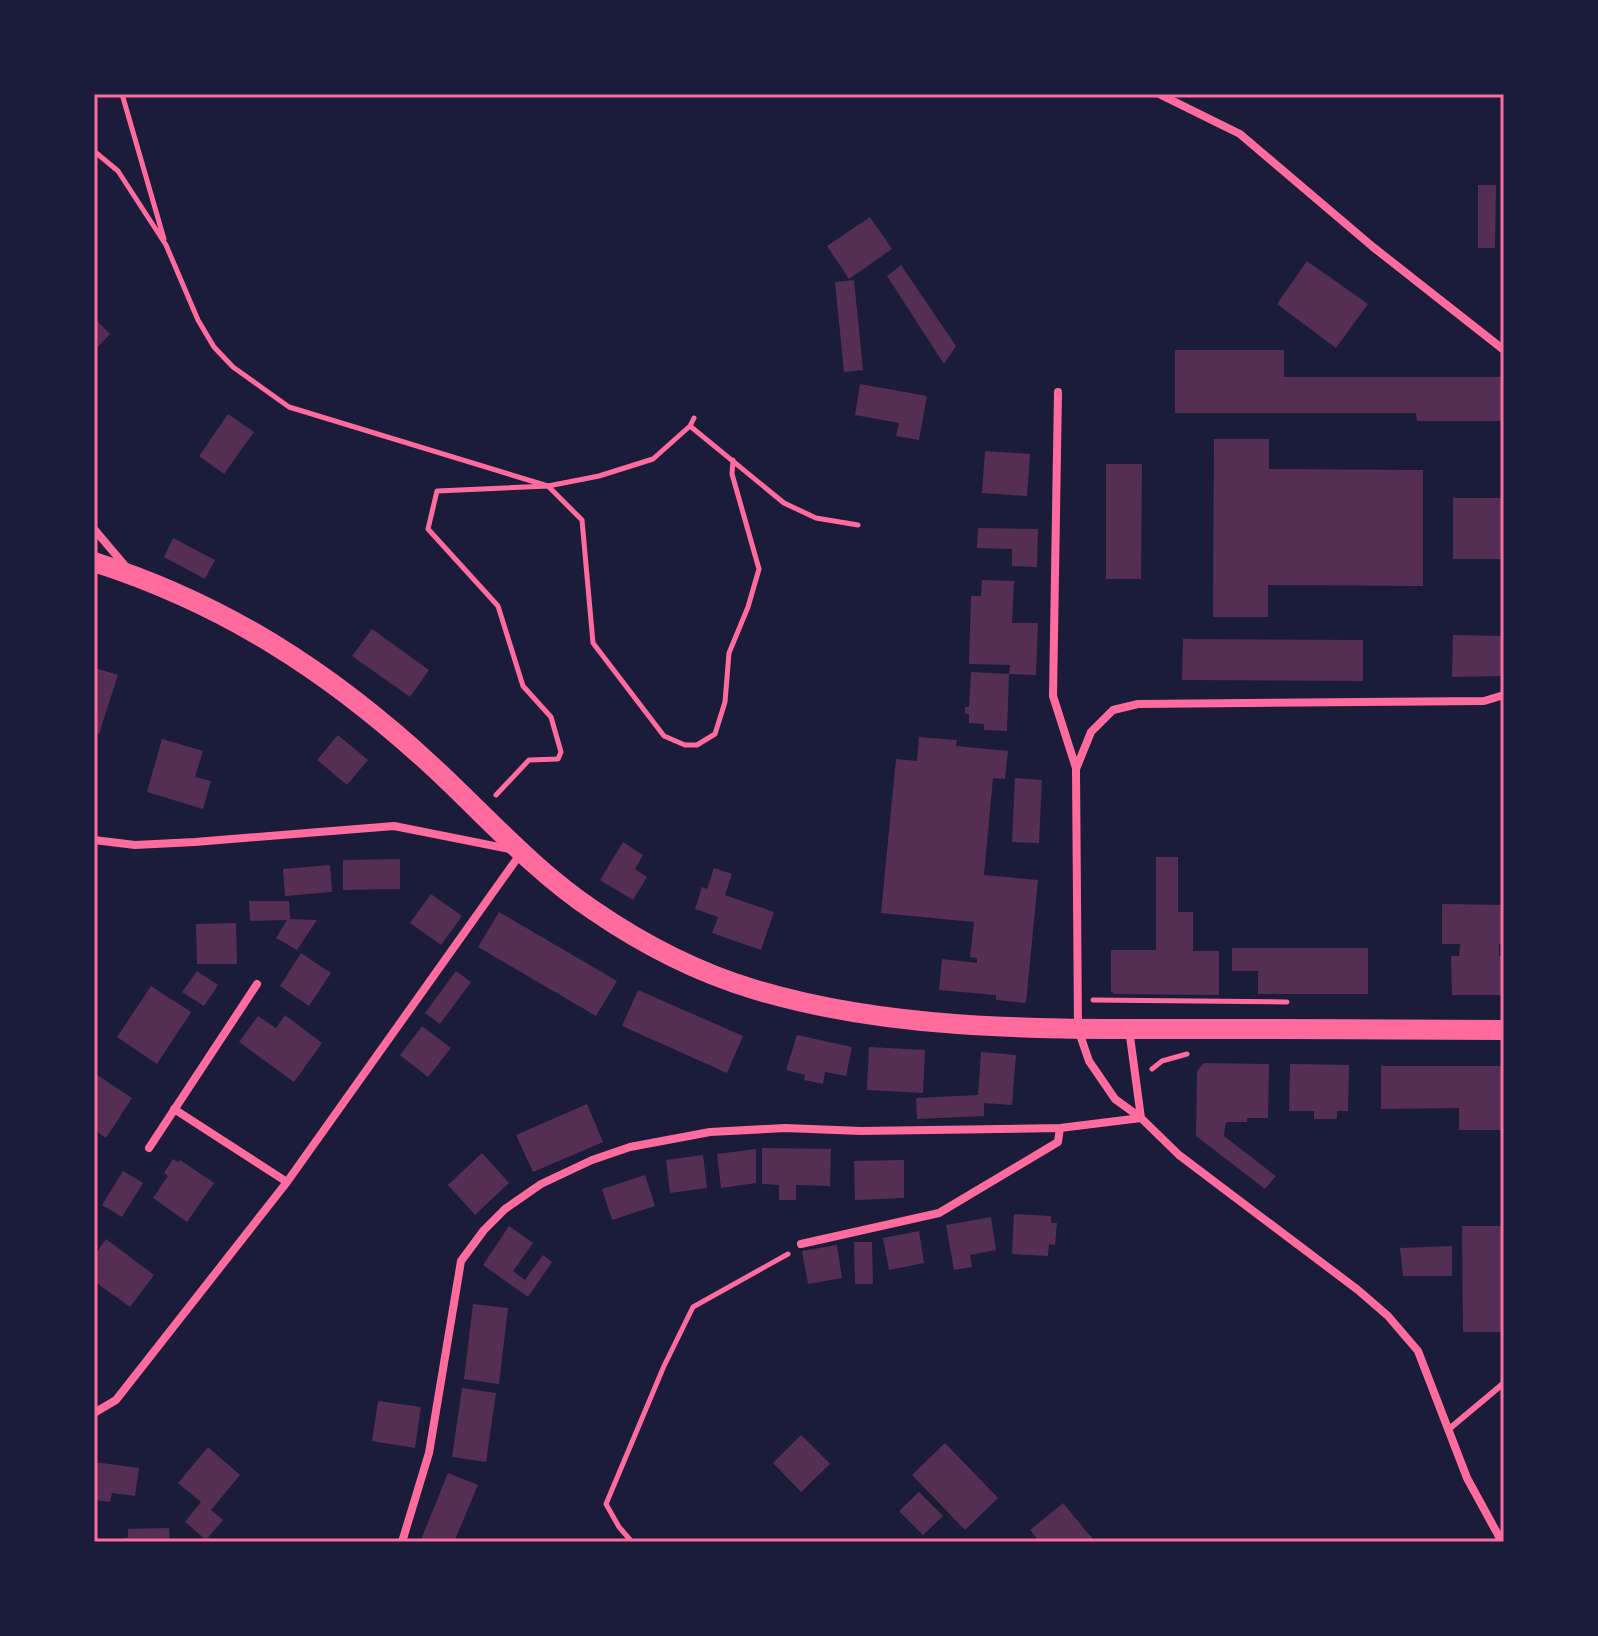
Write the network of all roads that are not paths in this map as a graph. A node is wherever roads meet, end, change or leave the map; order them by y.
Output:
1 (1159, 94) edge
2 (1504, 350) edge
3 (1058, 392) dead end
4 (94, 529) edge
5 (94, 562) edge
6 (132, 575) junction
7 (1504, 695) edge
8 (1076, 769) junction
9 (94, 840) edge
10 (522, 851) junction
11 (257, 984) dead end
12 (1078, 1029) junction
13 (1129, 1029) junction
14 (1504, 1030) edge
15 (174, 1109) junction
16 (1141, 1118) junction
17 (1060, 1128) junction
18 (149, 1148) dead end
19 (287, 1182) junction
20 (801, 1244) dead end
21 (1504, 1383) edge
22 (94, 1413) edge
23 (1449, 1429) junction
24 (402, 1542) edge
25 (1502, 1542) edge

1 - 2 street
3 - 8 street
4 - 6 street
5 - 6 main road
6 - 10 main road
7 - 8 street
8 - 12 street
9 - 10 street
10 - 12 main road
10 - 19 street
11 - 15 street
12 - 13 main road
12 - 16 street
13 - 14 main road
13 - 16 street
15 - 18 street
15 - 19 street
16 - 17 street
16 - 23 street
17 - 20 street
17 - 24 street
19 - 22 street
21 - 23 lane
23 - 25 street

